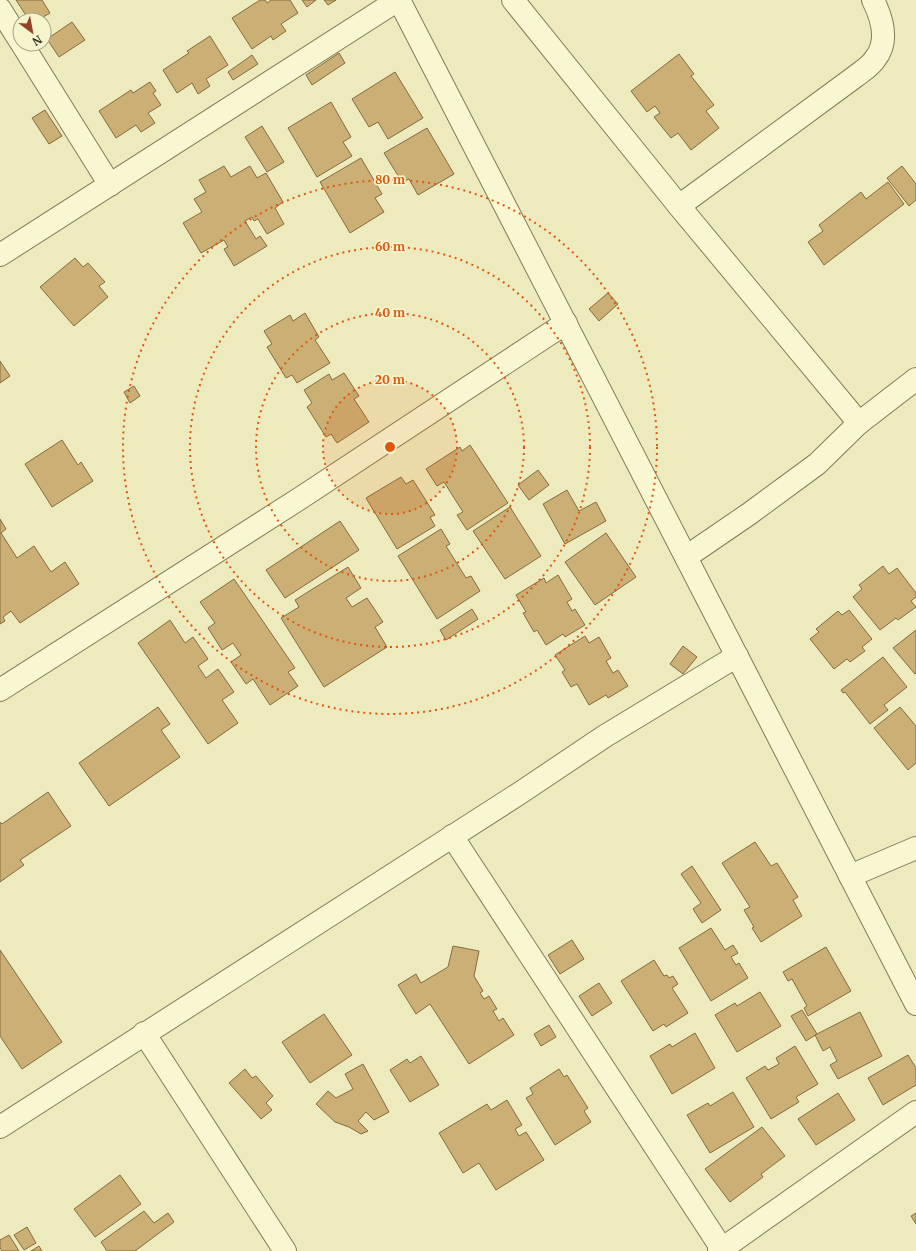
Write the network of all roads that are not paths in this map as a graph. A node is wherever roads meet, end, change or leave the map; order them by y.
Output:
1 (399, 0) edge
2 (513, 0) edge
3 (873, 0) edge
4 (0, 10) edge
5 (12, 29) edge
6 (27, 52) edge
7 (110, 185) junction
8 (679, 206) junction
9 (0, 255) edge
10 (566, 323) junction
11 (916, 380) edge
12 (860, 423) junction
13 (686, 557) junction
14 (737, 656) junction
15 (0, 690) edge
16 (452, 836) junction
17 (916, 848) edge
18 (850, 876) junction
19 (916, 1004) edge
20 (144, 1033) junction
21 (916, 1112) edge
22 (0, 1126) edge
23 (720, 1250) edge
24 (285, 1251) edge

1 - 7 street
1 - 10 street
2 - 8 street
3 - 8 street
4 - 5 street
6 - 7 street
7 - 9 street
8 - 12 street
10 - 13 street
10 - 15 street
11 - 12 street
12 - 13 street
13 - 14 street
14 - 16 street
14 - 18 street
16 - 20 street
16 - 23 street
17 - 18 street
18 - 19 street
20 - 22 street
20 - 24 street
21 - 23 street

